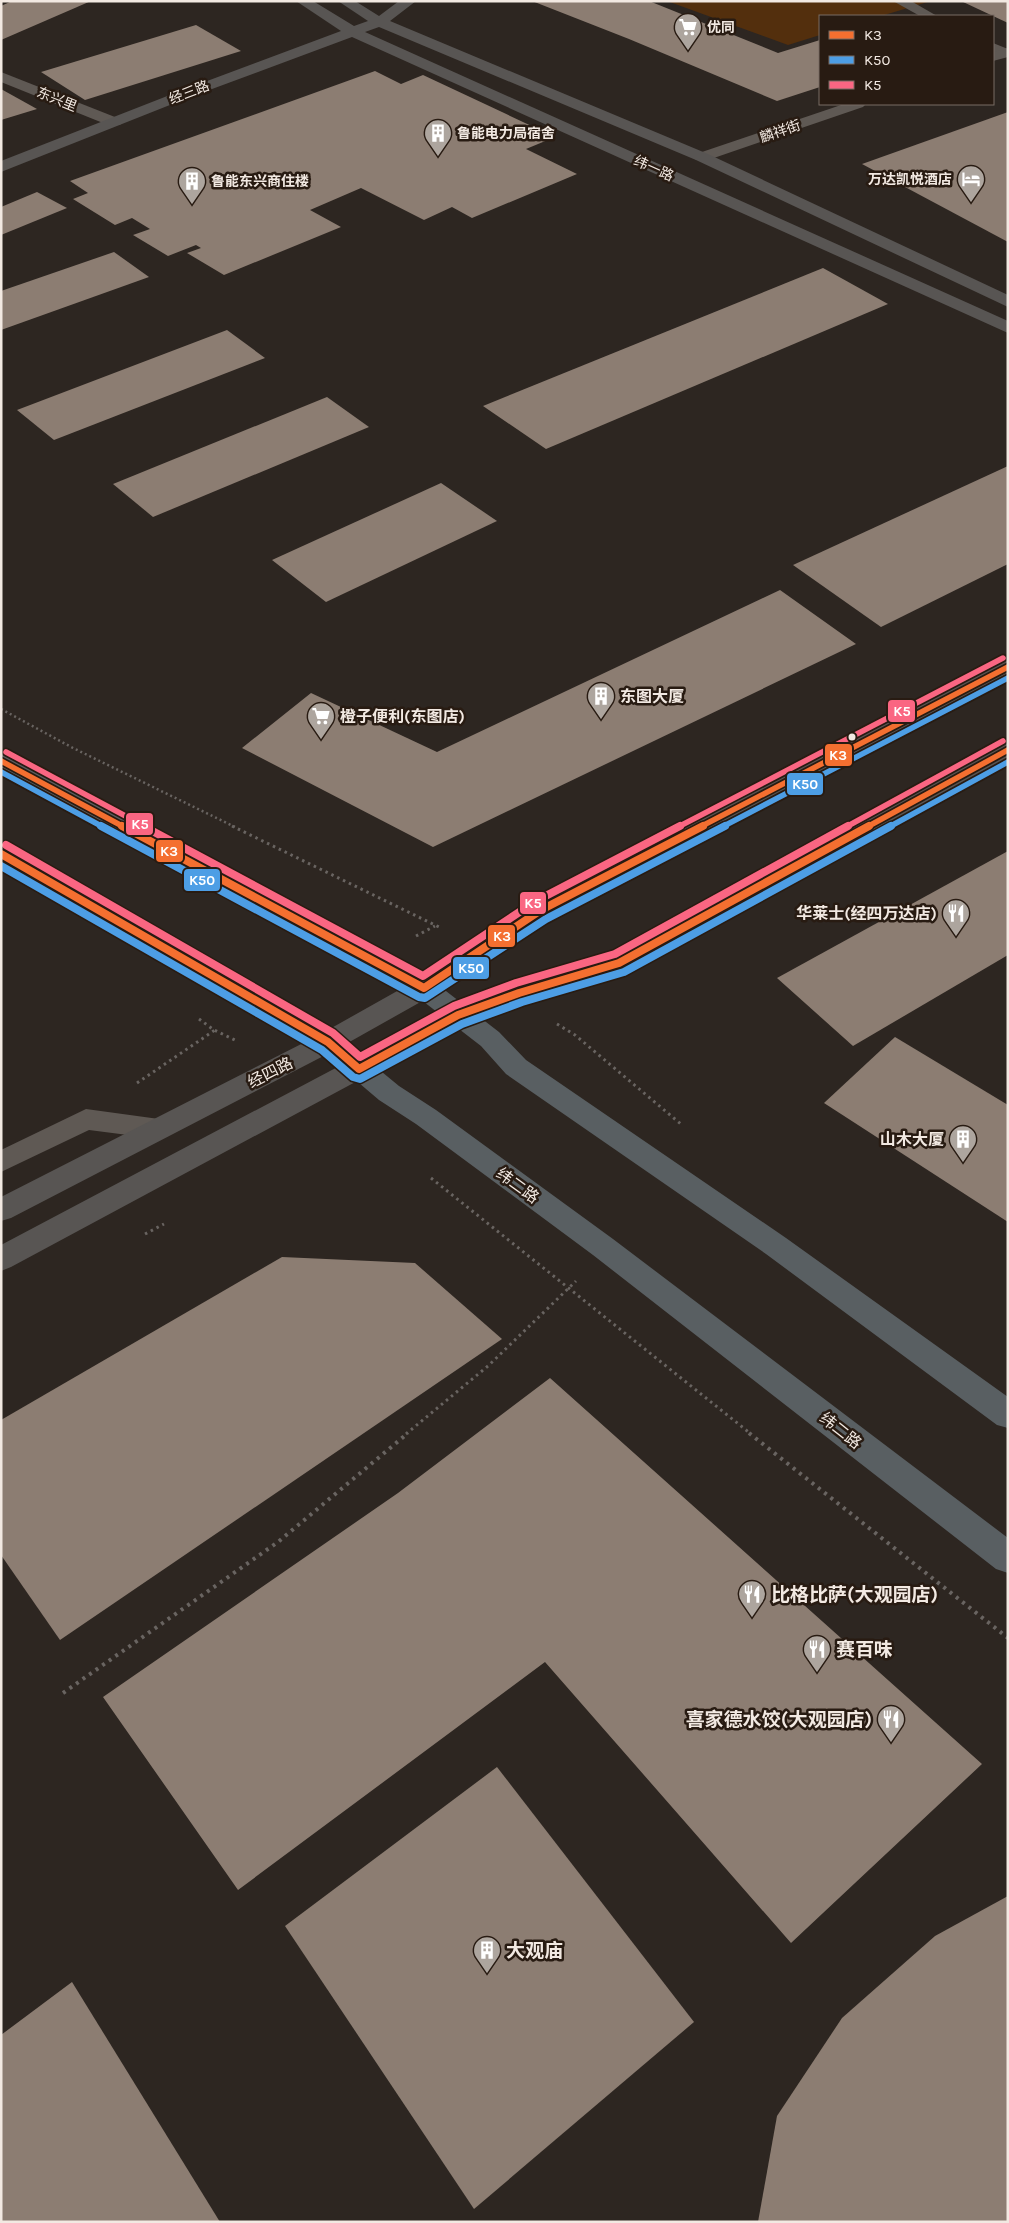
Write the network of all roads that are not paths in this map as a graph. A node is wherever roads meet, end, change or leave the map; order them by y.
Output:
1 (304, 1) edge
2 (346, 1) edge
3 (408, 1) edge
4 (900, 1) edge
5 (928, 15) edge
6 (379, 22) junction
7 (353, 32) junction
8 (1, 76) edge
9 (855, 105) edge
10 (114, 122) junction
11 (702, 157) junction
12 (1, 167) edge
13 (1008, 302) edge
14 (1008, 328) edge
15 (1008, 667) edge
16 (1008, 750) edge
17 (1, 761) edge
18 (1, 854) edge
19 (424, 988) junction
20 (458, 1015) junction
21 (328, 1042) junction
22 (359, 1069) junction
23 (160, 1129) junction
24 (1, 1162) edge
25 (1, 1210) edge
26 (1, 1259) edge
27 (1008, 1415) edge
28 (1008, 1558) edge

1 - 7 main road, 纬一路
2 - 6 main road, 纬一路
3 - 6 main road, 经三路
4 - 5 lane
6 - 7 main road, 经三路
6 - 11 main road, 纬一路
7 - 10 main road, 经三路
7 - 14 main road, 纬一路
8 - 10 street, 东兴里
9 - 11 street, 麟祥街
10 - 12 main road, 经三路
11 - 13 main road, 纬一路
15 - 19 main road, 经四路
16 - 20 main road
17 - 19 highway
18 - 21 highway, 纬二路
19 - 20 highway
19 - 21 main road, 经四路
20 - 22 main road
20 - 27 highway
21 - 22 highway, 纬二路
21 - 23 main road, 经四路
22 - 26 main road
22 - 28 highway, 纬二路
23 - 24 lane
23 - 25 main road, 经四路

